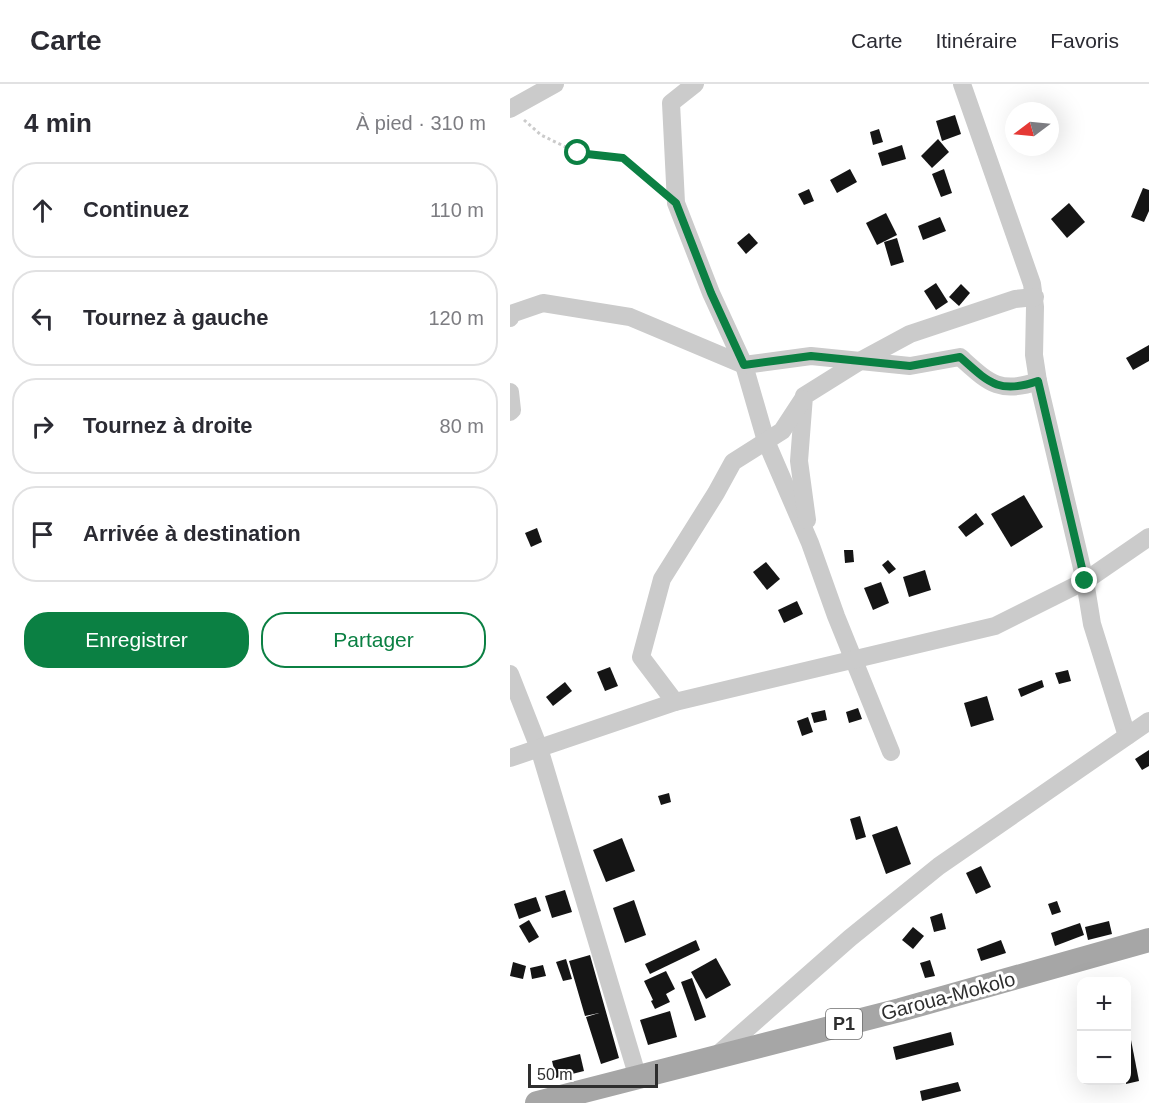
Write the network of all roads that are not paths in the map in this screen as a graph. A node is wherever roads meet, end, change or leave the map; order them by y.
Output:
1 (555, 84) edge
2 (695, 84) edge
3 (962, 84) edge
4 (510, 109) edge
5 (1035, 297) junction
6 (510, 318) edge
7 (860, 361) junction
8 (744, 365) junction
9 (1038, 381) junction
10 (510, 392) edge
11 (804, 396) junction
12 (510, 412) edge
13 (766, 441) junction
14 (1149, 537) edge
15 (810, 543) junction
16 (1085, 581) junction
17 (854, 659) junction
18 (510, 674) edge
19 (675, 702) junction
20 (1149, 721) edge
21 (1127, 736) junction
22 (539, 748) junction
23 (891, 752) dead end
24 (510, 758) edge
25 (1149, 940) edge
26 (715, 1058) junction
27 (638, 1078) junction
28 (537, 1103) edge

1 - 4 street
2 - 8 street
3 - 5 street
5 - 7 street
5 - 9 street
6 - 8 street
7 - 8 street
7 - 9 street
7 - 11 street
8 - 13 street
9 - 16 street
10 - 12 street
11 - 13 street
11 - 15 street
13 - 15 street
13 - 19 street
14 - 16 street
15 - 17 street
16 - 17 street
16 - 21 street
17 - 19 street
17 - 23 street
18 - 22 street
19 - 22 street
20 - 21 street
21 - 26 street
22 - 24 street
22 - 27 street
25 - 26 main road, Garoua-Mokolo / P1
26 - 27 main road, Garoua-Mokolo / P1
27 - 28 main road, Garoua-Mokolo / P1

